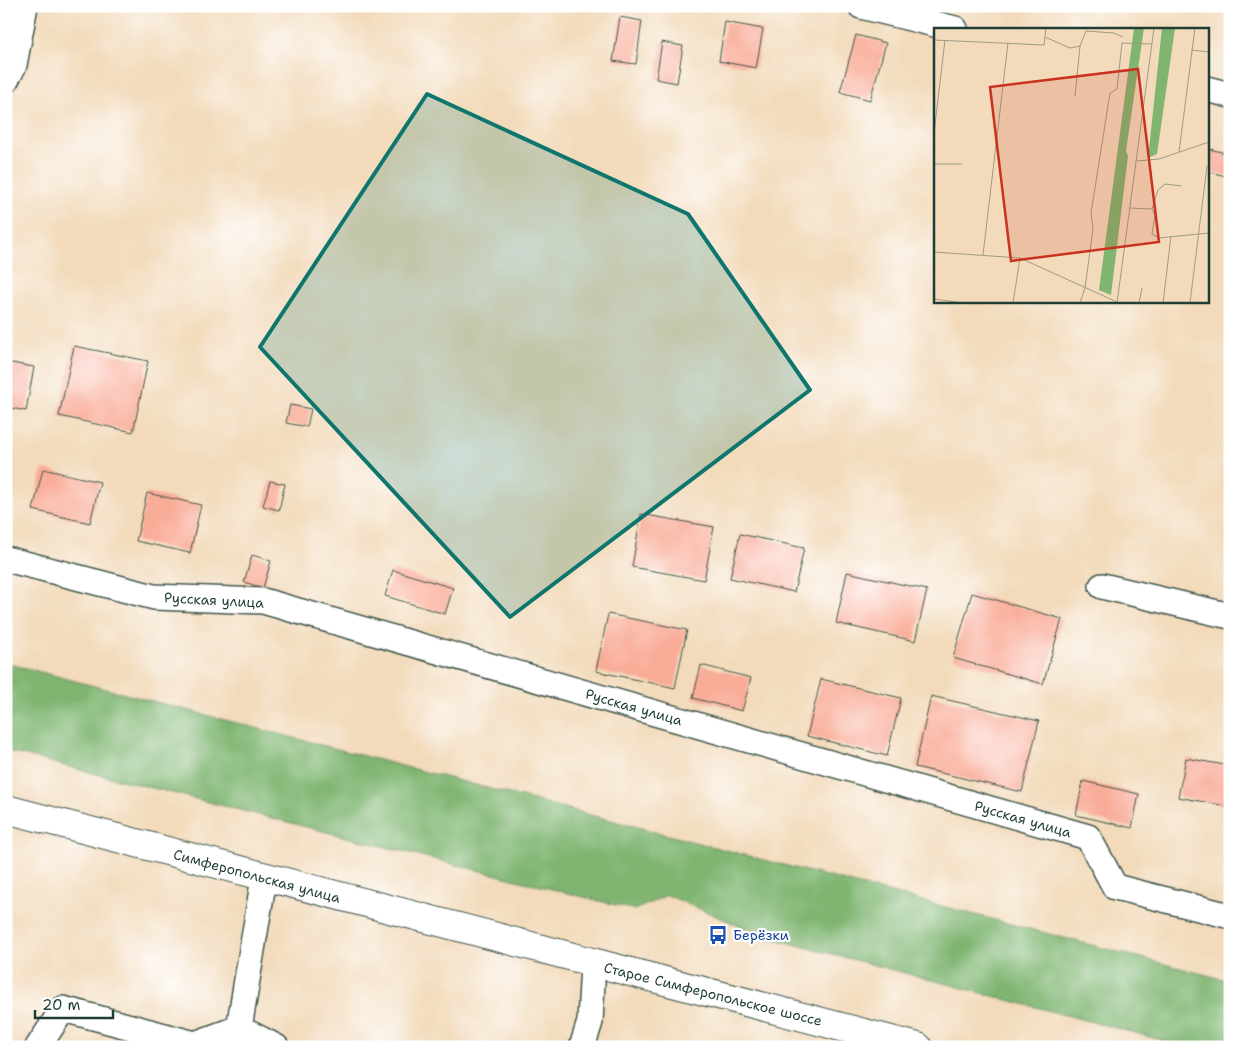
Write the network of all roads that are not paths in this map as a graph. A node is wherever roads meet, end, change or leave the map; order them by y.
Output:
1 (25, 6) edge
2 (861, 6) edge
3 (951, 28) edge
4 (9, 69) edge
5 (1208, 89) edge
6 (1230, 95) edge
7 (6, 559) edge
8 (1102, 586) dead end
9 (1230, 616) edge
10 (6, 809) edge
11 (264, 878) junction
12 (1230, 916) edge
13 (507, 941) joint
14 (593, 963) junction
15 (238, 1028) junction
16 (38, 1047) edge
17 (276, 1047) edge
18 (582, 1047) edge
19 (918, 1047) edge

1 - 4 street
2 - 3 street
5 - 6 street
7 - 12 street, Русская улица
8 - 9 street
10 - 11 main road, Симферопольская улица
11 - 13 main road, Симферопольская улица
11 - 15 street
13 - 14 main road, Старое Симферопольское шоссе
14 - 18 street
14 - 19 main road, Старое Симферопольское шоссе
15 - 16 street
15 - 17 street

